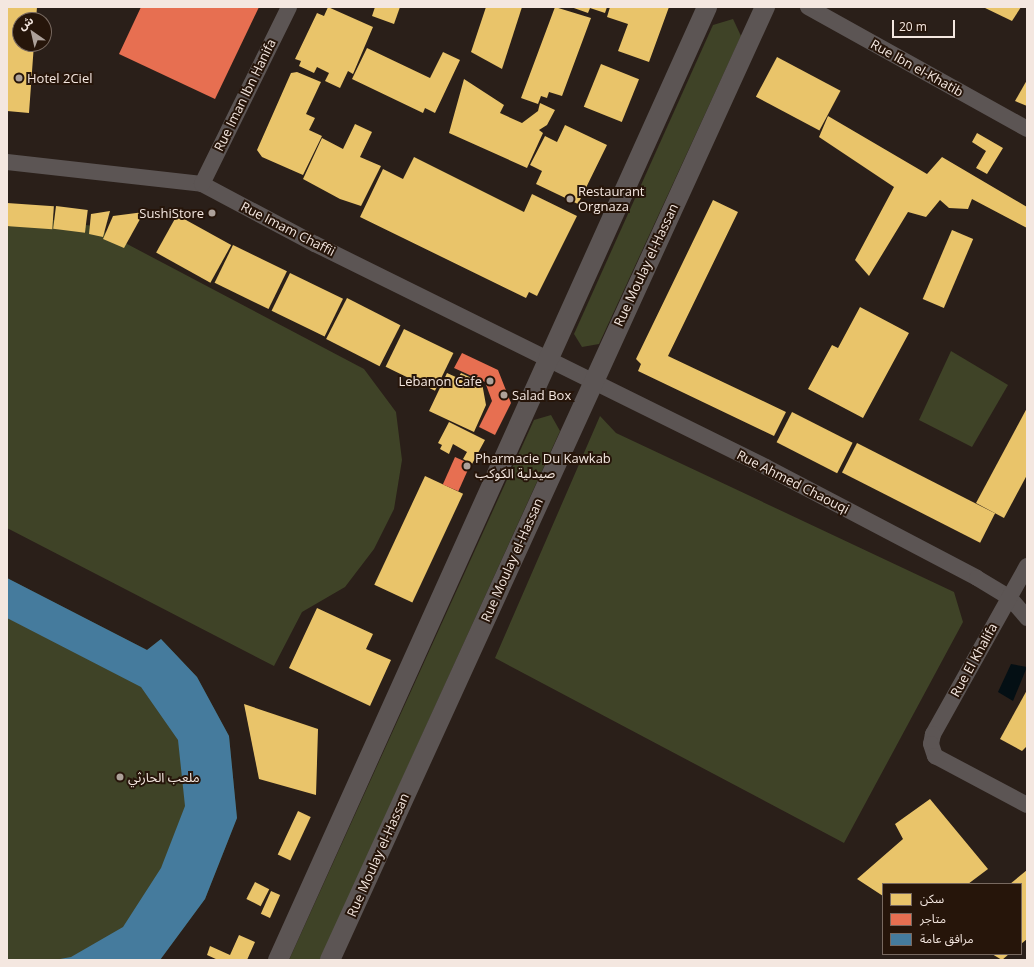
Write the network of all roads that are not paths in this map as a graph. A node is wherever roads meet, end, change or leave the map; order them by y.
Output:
1 (289, 7) edge
2 (707, 7) edge
3 (765, 7) edge
4 (808, 7) edge
5 (1027, 129) edge
6 (7, 162) edge
7 (202, 184) junction
8 (550, 360) junction
9 (594, 382) junction
10 (1027, 566) edge
11 (1009, 597) junction
12 (1027, 618) edge
13 (1027, 805) edge
14 (278, 960) edge
15 (330, 960) edge

1 - 7 street, Rue Iman lbn Hanifa
2 - 8 street
3 - 9 street, Rue Moulay el-Hassan
4 - 5 street, Rue Ibn el-Khatib
6 - 7 street, Rue Imam Chaffii
7 - 8 street, Rue Imam Chaffii
8 - 9 street, Rue Ahmed Chaouqi
8 - 14 street
9 - 11 street, Rue Ahmed Chaouqi
9 - 15 street, Rue Moulay el-Hassan
10 - 11 street, Rue El Khalifa
11 - 12 street, Rue Ahmed Chaouqi
11 - 13 street, Rue El Khalifa

